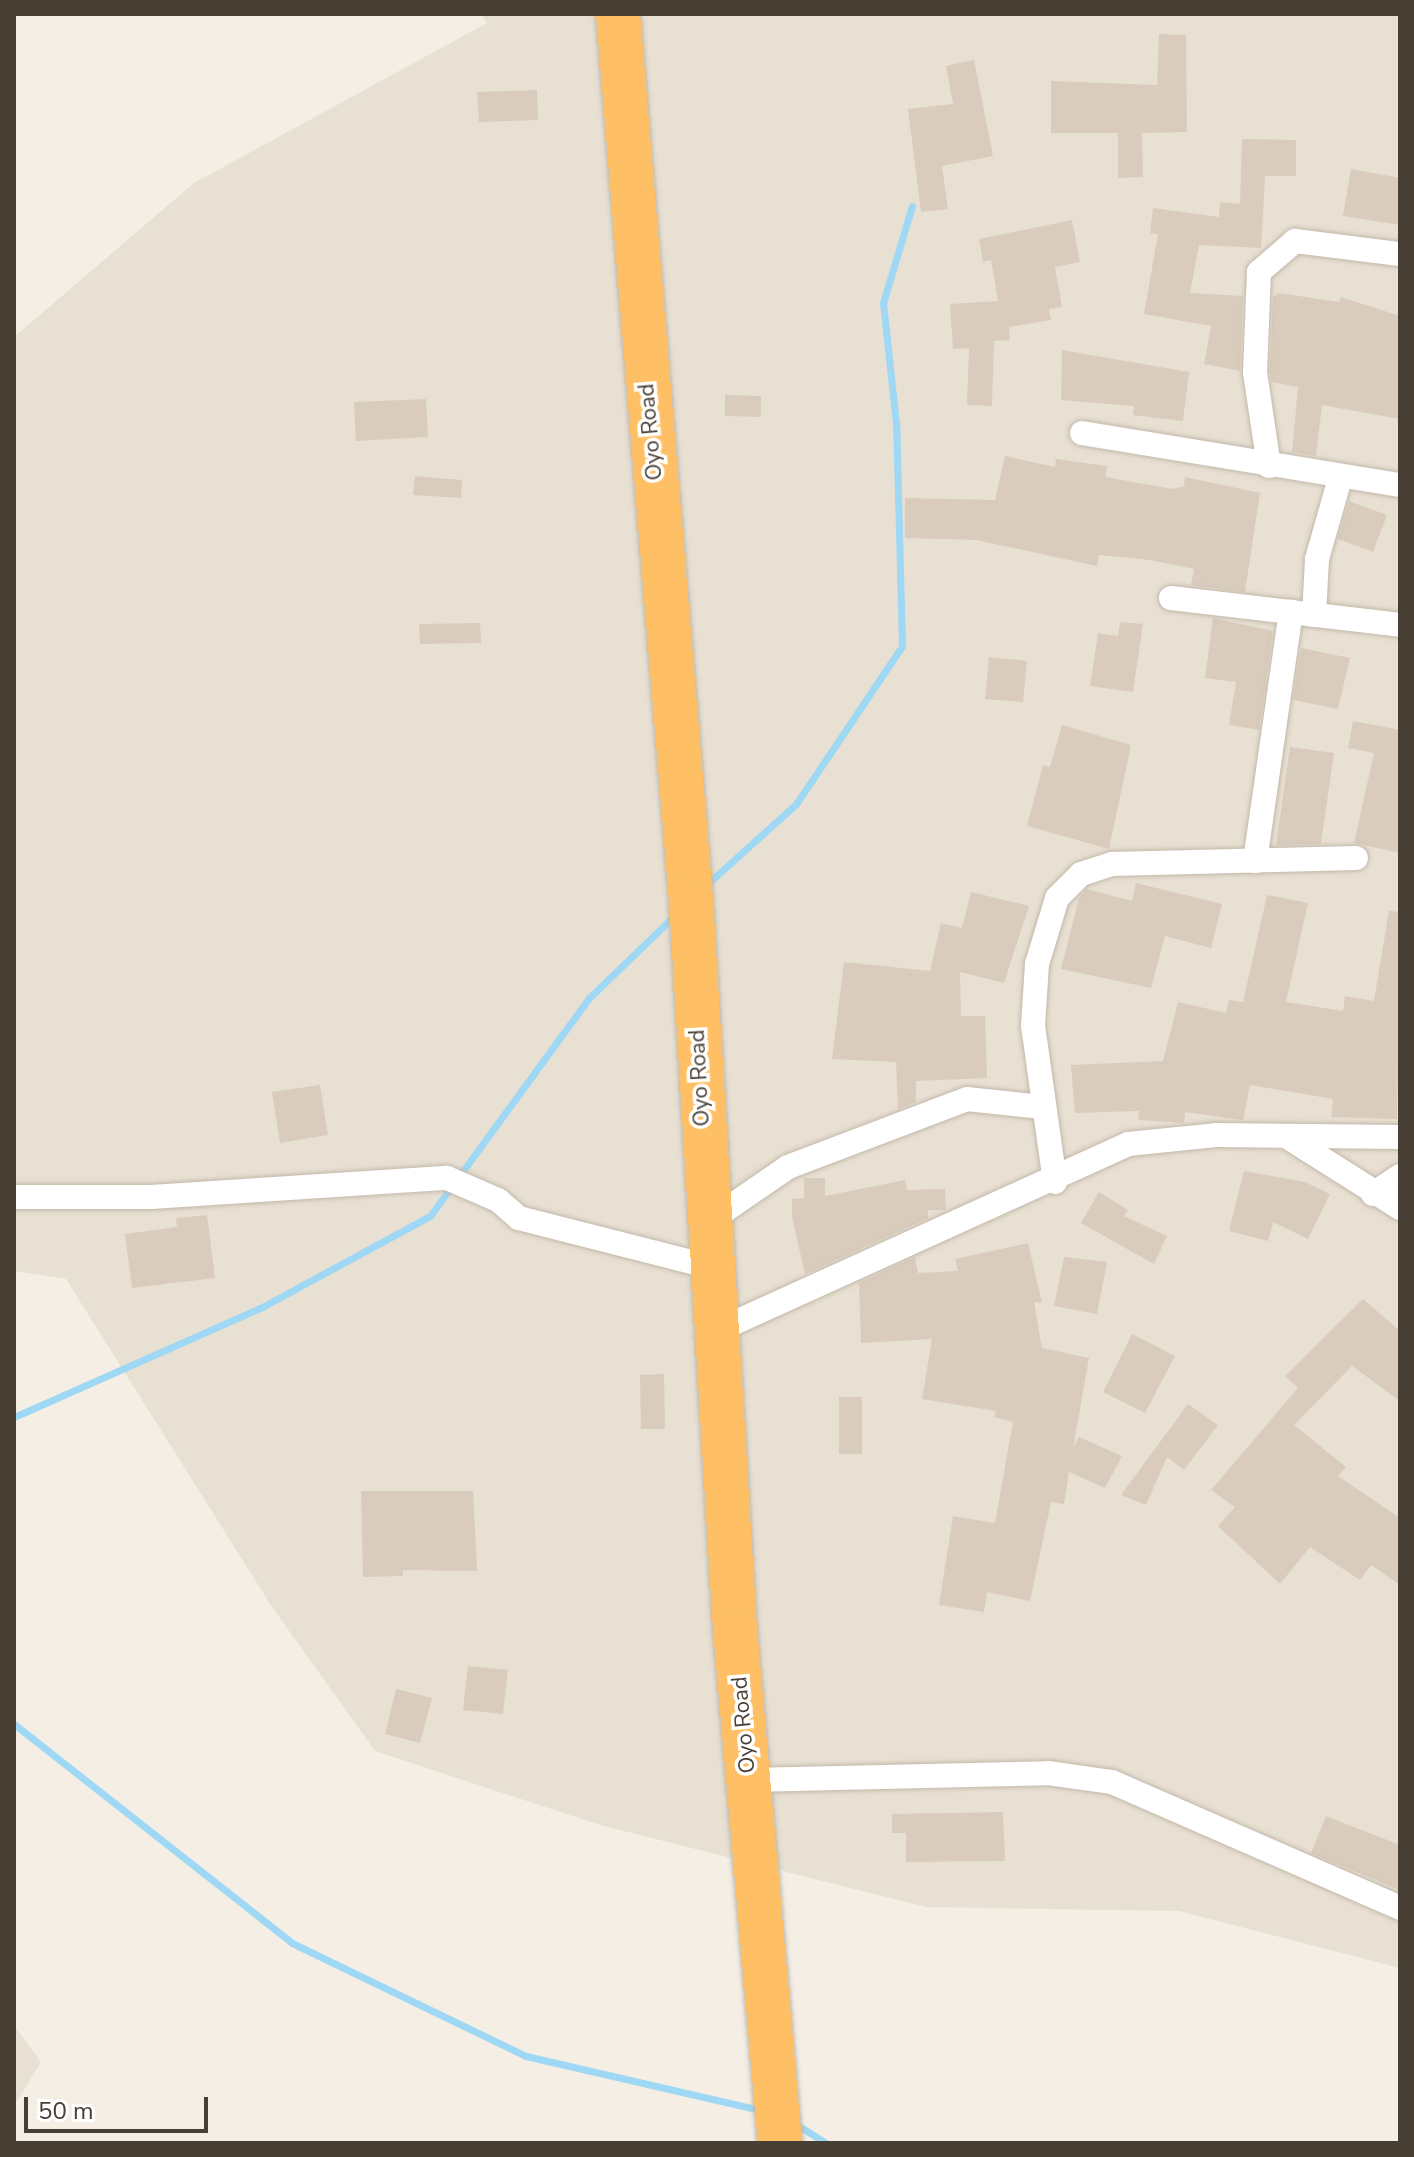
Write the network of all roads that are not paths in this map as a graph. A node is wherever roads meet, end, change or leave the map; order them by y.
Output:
1 (618, 14) edge
2 (1400, 254) edge
3 (1082, 433) dead end
4 (1269, 466) junction
5 (1340, 478) junction
6 (1400, 485) edge
7 (1171, 598) dead end
8 (1302, 613) junction
9 (1400, 625) edge
10 (1356, 858) dead end
11 (1255, 861) junction
12 (1042, 1107) junction
13 (1286, 1136) junction
14 (1400, 1137) edge
15 (1400, 1176) edge
16 (1055, 1182) junction
17 (1373, 1194) junction
18 (14, 1197) edge
19 (1400, 1208) edge
20 (708, 1222) junction
21 (711, 1267) junction
22 (714, 1332) junction
23 (749, 1780) junction
24 (1400, 1908) edge
25 (780, 2143) edge

1 - 20 highway, Oyo Road
2 - 4 street
3 - 4 street
4 - 5 street
5 - 6 street
5 - 8 street
7 - 8 street
8 - 9 street
8 - 11 street
10 - 11 street
11 - 12 street
12 - 16 street
12 - 20 street
13 - 14 street
13 - 16 street
13 - 17 street
15 - 17 street
16 - 22 street
17 - 19 street
18 - 21 street
20 - 21 highway, Oyo Road
21 - 22 highway, Oyo Road
22 - 23 highway, Oyo Road
23 - 24 street
23 - 25 highway, Oyo Road

